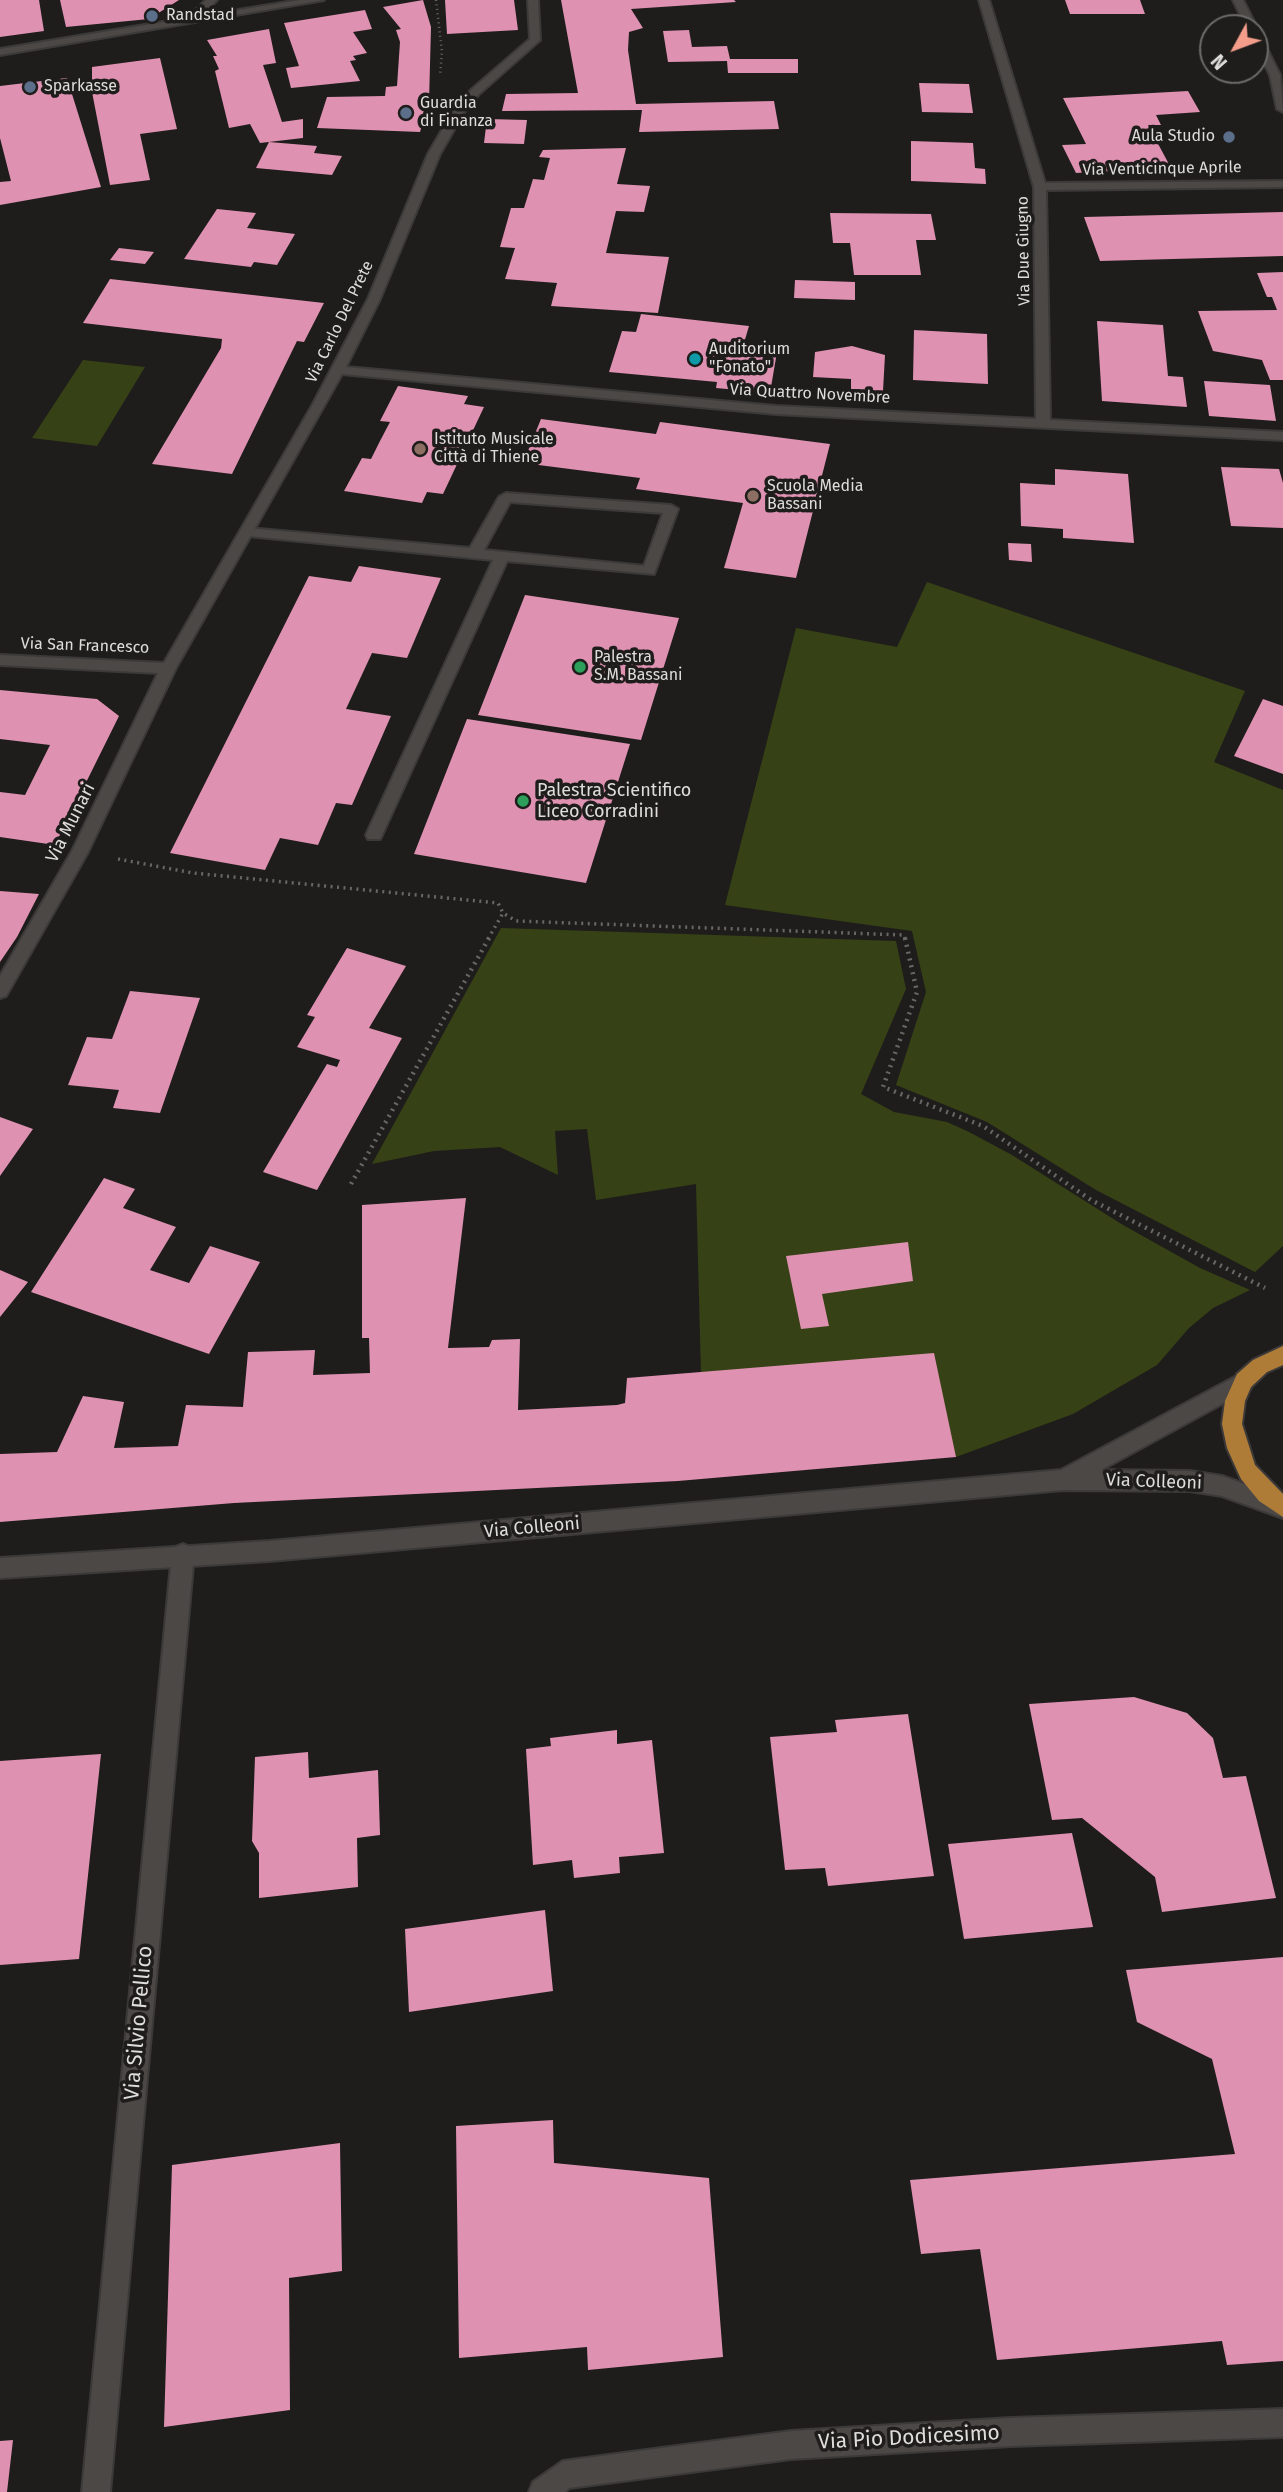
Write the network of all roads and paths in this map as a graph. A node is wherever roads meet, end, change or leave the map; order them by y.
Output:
1 (212, 0) edge
2 (319, 0) edge
3 (436, 0) edge
4 (533, 0) edge
5 (984, 0) edge
6 (267, 4) edge
7 (189, 22) junction
8 (0, 52) edge
9 (1269, 63) edge
10 (475, 92) junction
11 (1283, 109) edge
12 (1283, 184) edge
13 (1040, 187) junction
14 (337, 370) junction
15 (1044, 426) junction
16 (1283, 436) edge
17 (248, 532) junction
18 (474, 554) junction
19 (502, 556) junction
20 (0, 660) edge
21 (169, 668) junction
22 (374, 835) dead end
23 (80, 852) junction
24 (503, 913) junction
25 (0, 991) edge
26 (351, 1184) dead end
27 (1265, 1288) dead end
28 (1283, 1355) edge
29 (1244, 1381) junction
30 (1063, 1480) junction
31 (1283, 1508) edge
32 (183, 1555) junction
33 (0, 1568) edge
34 (1283, 2423) edge
35 (96, 2492) edge
36 (543, 2492) edge

1 - 7 street
2 - 6 street
3 - 10 path
4 - 10 street, Via Carlo Del Prete
5 - 13 street, Via Due Giugno
6 - 7 street
7 - 8 street
9 - 11 street
10 - 14 street, Via Carlo Del Prete
12 - 13 street, Via Venticinque Aprile
13 - 15 street, Via Due Giugno
14 - 15 street, Via Quattro Novembre
14 - 17 street, Via Carlo Del Prete
15 - 16 street, Via Quattro Novembre
17 - 18 street
17 - 21 street, Via Carlo Del Prete
18 - 19 street
18 - 19 lane
19 - 22 street
20 - 21 street, Via San Francesco
21 - 23 street, Via Munari
23 - 24 path
23 - 25 street, Via Munari
24 - 26 path
24 - 27 path
28 - 29 main road
29 - 30 street, Via Colleoni
29 - 31 main road
30 - 31 street, Via Colleoni
30 - 32 street, Via Colleoni
32 - 33 street, Via Colleoni
32 - 35 street, Via Silvio Pellico
34 - 36 street, Via Pio Dodicesimo

